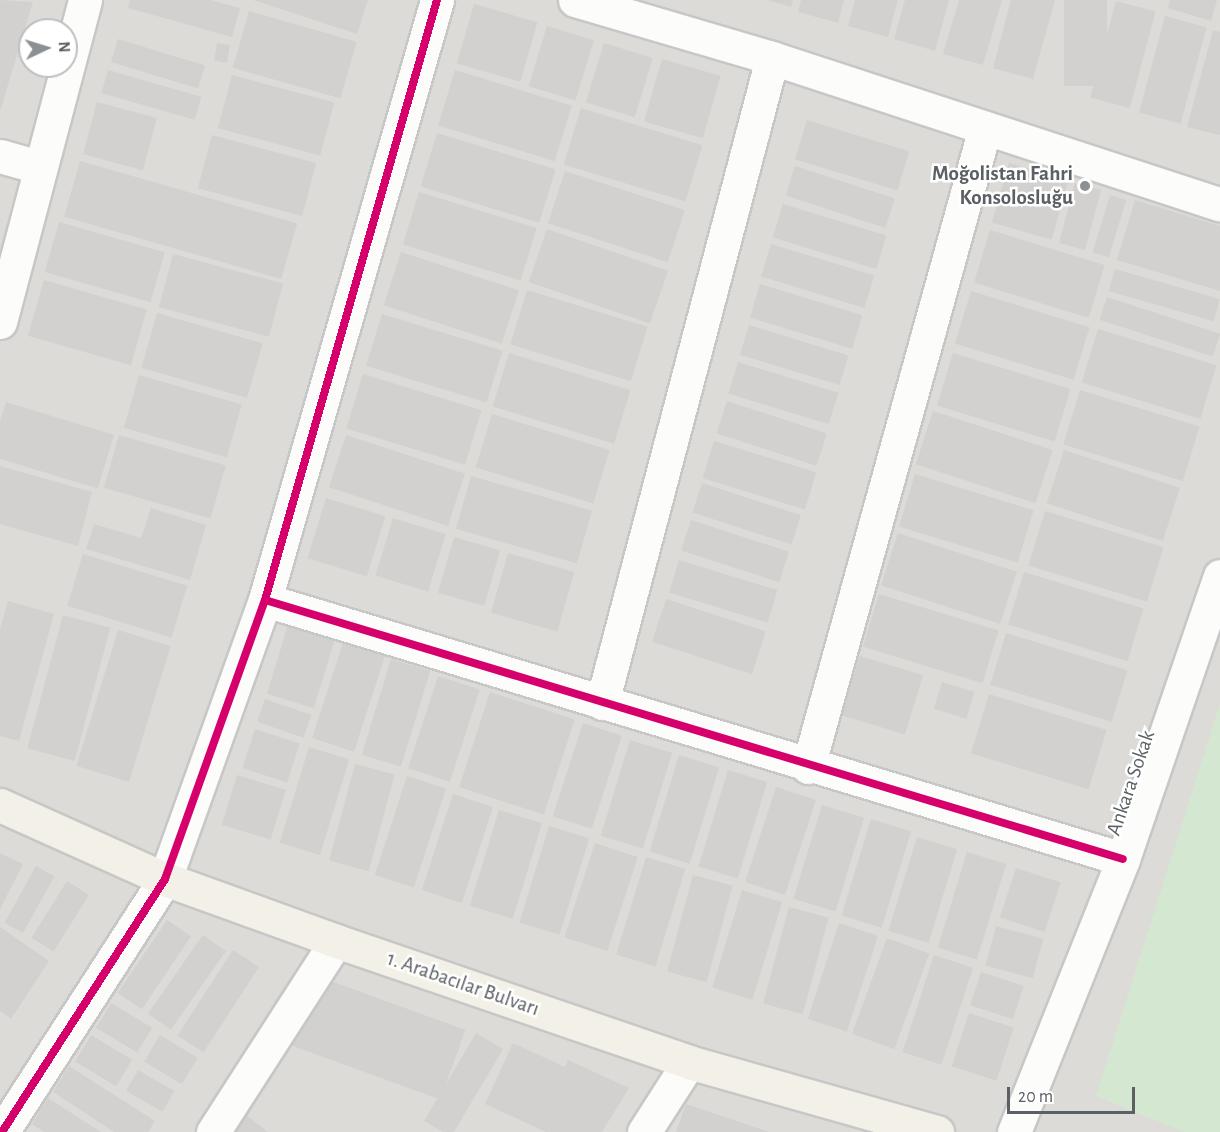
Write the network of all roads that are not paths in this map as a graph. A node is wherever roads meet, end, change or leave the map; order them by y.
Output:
1 (85, 0) edge
2 (437, 0) edge
3 (575, 0) edge
4 (772, 58) junction
5 (985, 128) junction
6 (0, 156) edge
7 (39, 167) junction
8 (1220, 204) edge
9 (0, 322) edge
10 (1220, 576) edge
11 (265, 600) junction
12 (602, 703) junction
13 (808, 767) junction
14 (0, 805) edge
15 (1124, 860) junction
16 (165, 879) junction
17 (336, 941) junction
18 (689, 1062) junction
19 (2, 1132) edge
20 (213, 1132) edge
21 (644, 1132) edge
22 (937, 1132) edge
23 (1014, 1132) edge

1 - 7 street
2 - 11 street
3 - 4 street
4 - 5 street
4 - 12 street
5 - 8 street
5 - 13 street
6 - 7 street
7 - 9 street
10 - 15 street, Ankara Sokak
11 - 12 street
11 - 16 street
12 - 13 street
13 - 15 street
14 - 16 main road, 1. Arabacılar Bulvarı
15 - 23 street, Ankara Sokak
16 - 17 main road, 1. Arabacılar Bulvarı
16 - 19 street
17 - 18 main road, 1. Arabacılar Bulvarı
17 - 20 street
18 - 21 street
18 - 22 main road, 1. Arabacılar Bulvarı

